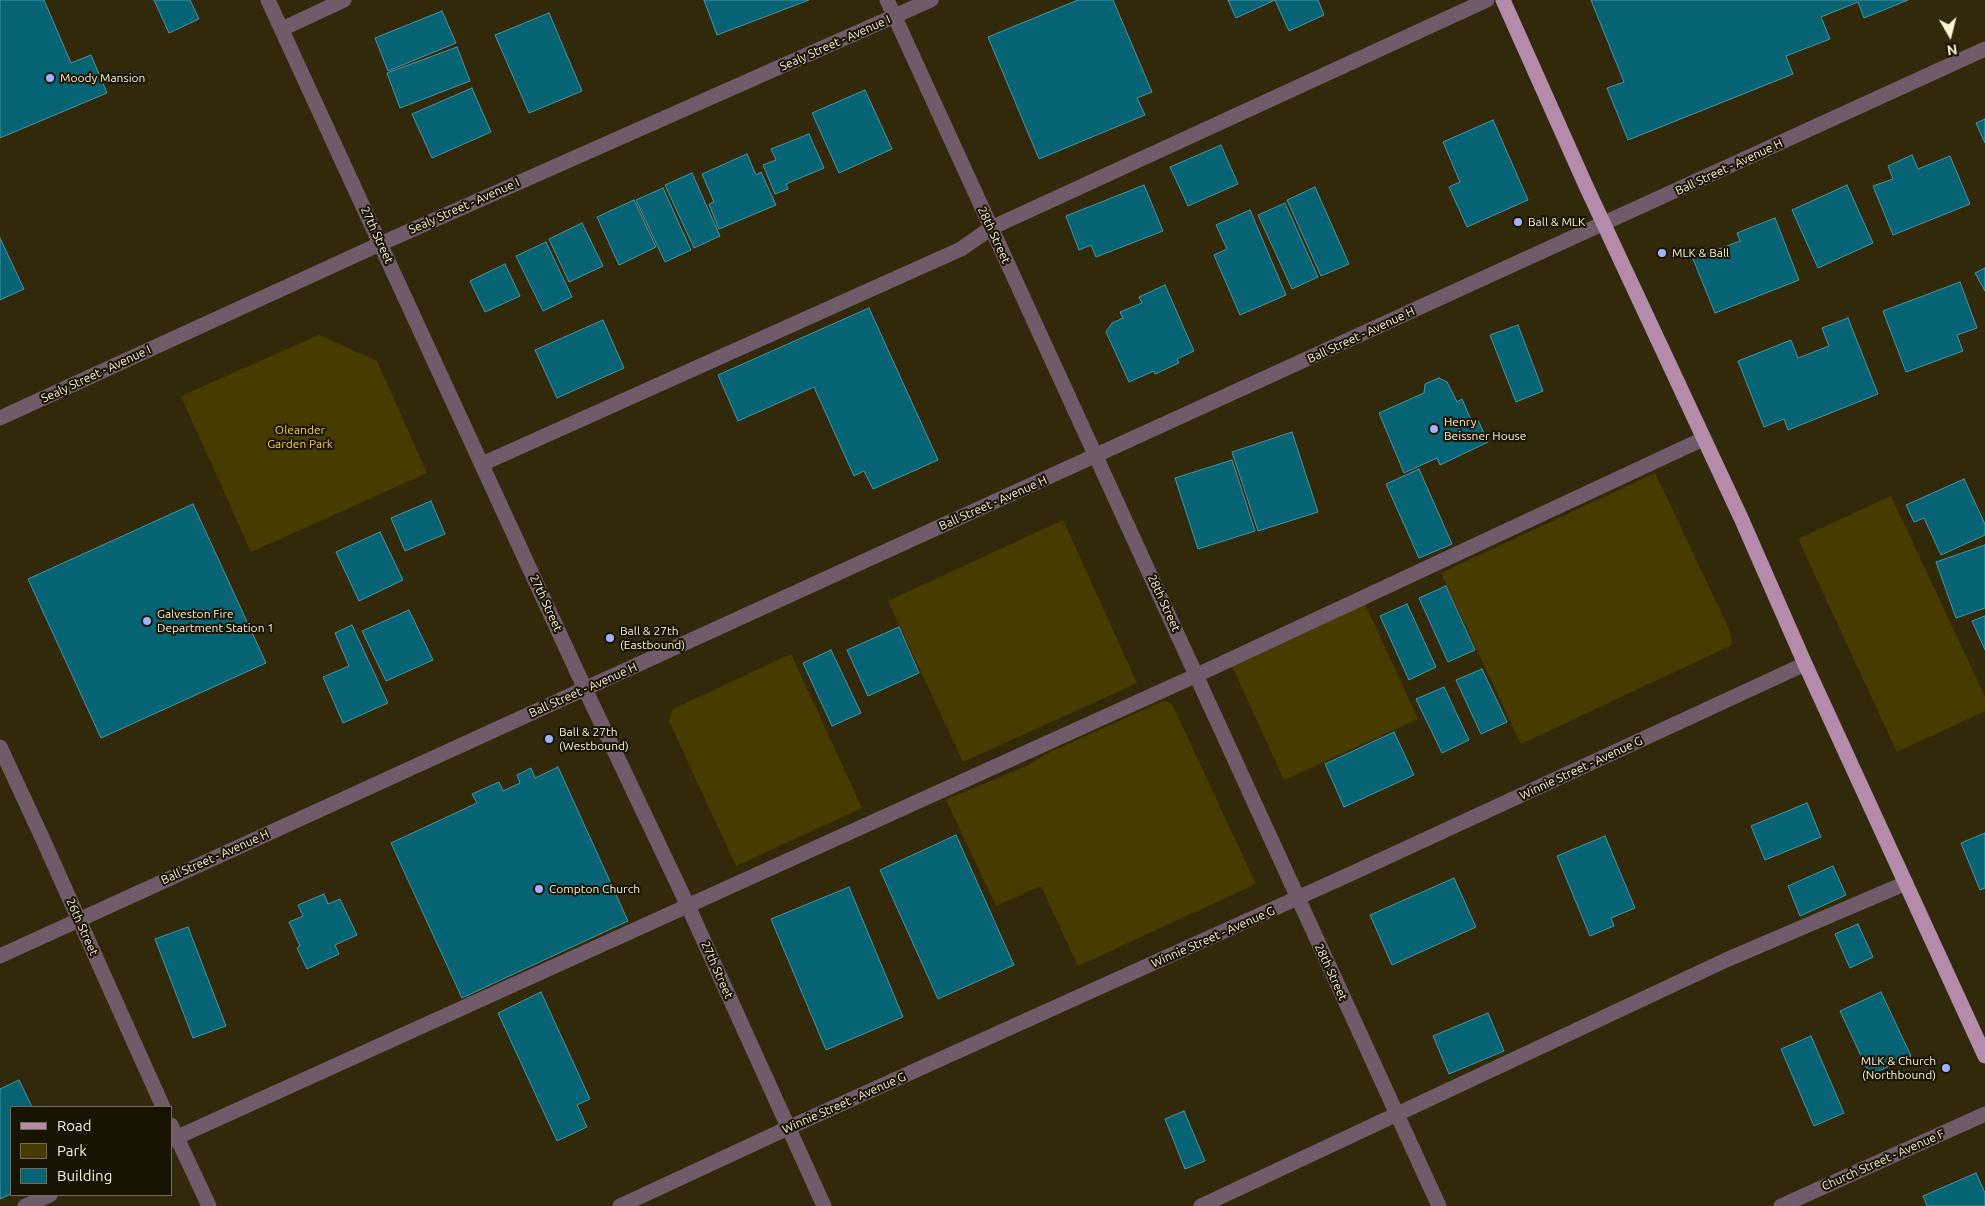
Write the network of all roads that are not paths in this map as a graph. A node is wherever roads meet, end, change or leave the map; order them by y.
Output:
1 (268, 0) edge
2 (344, 0) edge
3 (887, 0) edge
4 (931, 0) edge
5 (1487, 0) edge
6 (1503, 0) edge
7 (895, 17) junction
8 (282, 29) junction
9 (1985, 49) edge
10 (1604, 224) junction
11 (991, 228) junction
12 (380, 244) junction
13 (0, 418) edge
14 (1703, 439) junction
15 (1096, 456) junction
16 (482, 464) junction
17 (1805, 664) junction
18 (1197, 675) junction
19 (585, 689) junction
20 (0, 747) edge
21 (1906, 883) junction
22 (1297, 899) junction
23 (688, 906) junction
24 (78, 920) junction
25 (0, 956) edge
26 (1985, 1056) edge
27 (163, 1106) edge
28 (1985, 1114) edge
29 (1397, 1116) junction
30 (788, 1128) junction
31 (173, 1134) edge
32 (48, 1196) edge
33 (25, 1206) edge
34 (209, 1206) edge
35 (620, 1206) edge
36 (824, 1206) edge
37 (1201, 1206) edge
38 (1439, 1206) edge
39 (1781, 1206) edge

1 - 8 street, 27th Street
2 - 8 street
3 - 7 street, 28th Street
4 - 7 street, Sealy Street - Avenue I
5 - 11 street
6 - 10 main road
7 - 11 street, 28th Street
7 - 12 street, Sealy Street - Avenue I
8 - 12 street, 27th Street
9 - 10 street, Ball Street - Avenue H
10 - 14 main road
10 - 15 street, Ball Street - Avenue H
11 - 15 street, 28th Street
11 - 16 street
12 - 13 street, Sealy Street - Avenue I
12 - 16 street, 27th Street
14 - 17 main road
14 - 18 street
15 - 18 street, 28th Street
15 - 19 street, Ball Street - Avenue H
16 - 19 street, 27th Street
17 - 21 main road
17 - 22 street, Winnie Street - Avenue G
18 - 22 street, 28th Street
18 - 23 street
19 - 23 street, 27th Street
19 - 24 street, Ball Street - Avenue H
20 - 24 street, 26th Street
21 - 26 main road
21 - 29 street
22 - 29 street, 28th Street
22 - 30 street, Winnie Street - Avenue G
23 - 30 street, 27th Street
23 - 31 street
24 - 25 street, Ball Street - Avenue H
24 - 27 street, 26th Street
28 - 39 street, Church Street - Avenue F
29 - 37 street
29 - 38 street, 28th Street
30 - 35 street, Winnie Street - Avenue G
30 - 36 street, 27th Street
31 - 34 street
32 - 33 street

